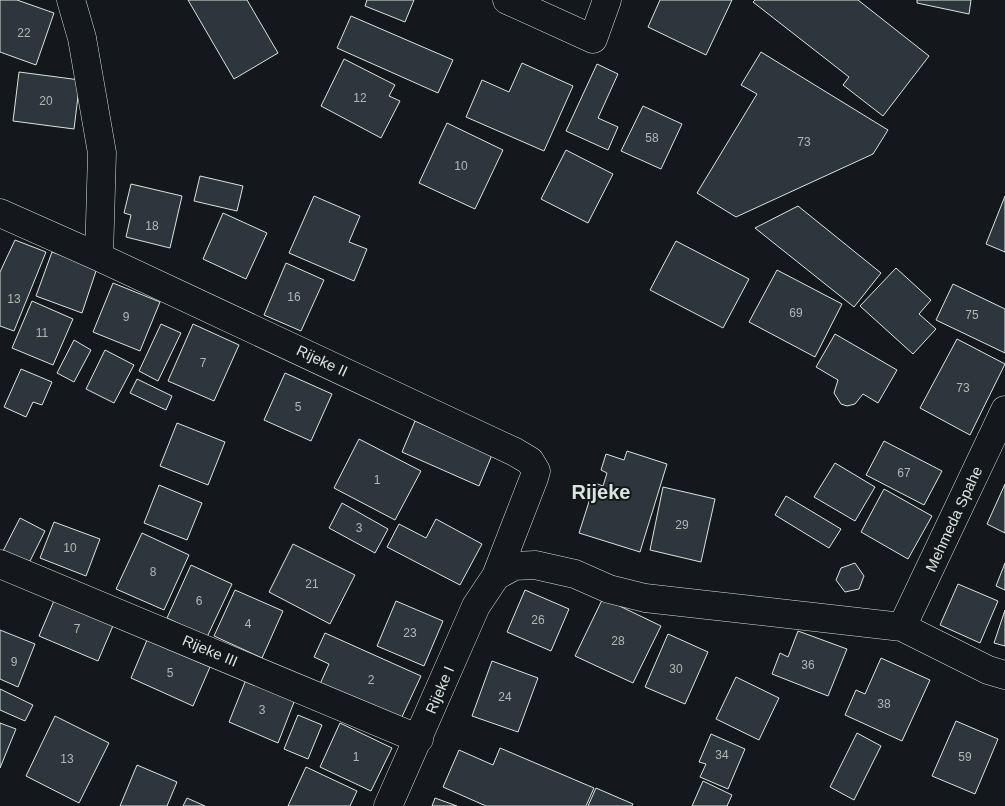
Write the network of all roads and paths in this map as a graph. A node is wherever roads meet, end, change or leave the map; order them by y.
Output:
1 (70, 0) edge
2 (506, 0) edge
3 (607, 0) edge
4 (0, 214) edge
5 (99, 257) junction
6 (1005, 410) edge
7 (0, 564) edge
8 (496, 576) junction
9 (902, 627) junction
10 (1005, 675) edge
11 (419, 739) junction
12 (388, 806) edge

1 - 5 street
2 - 3 street
4 - 5 street, Rijeke II
5 - 8 street, Rijeke II
6 - 9 street, Mehmeda Spahe
7 - 11 street, Rijeke III
8 - 9 street
8 - 11 street, Rijeke I
9 - 10 street
11 - 12 street, Rijeke I

